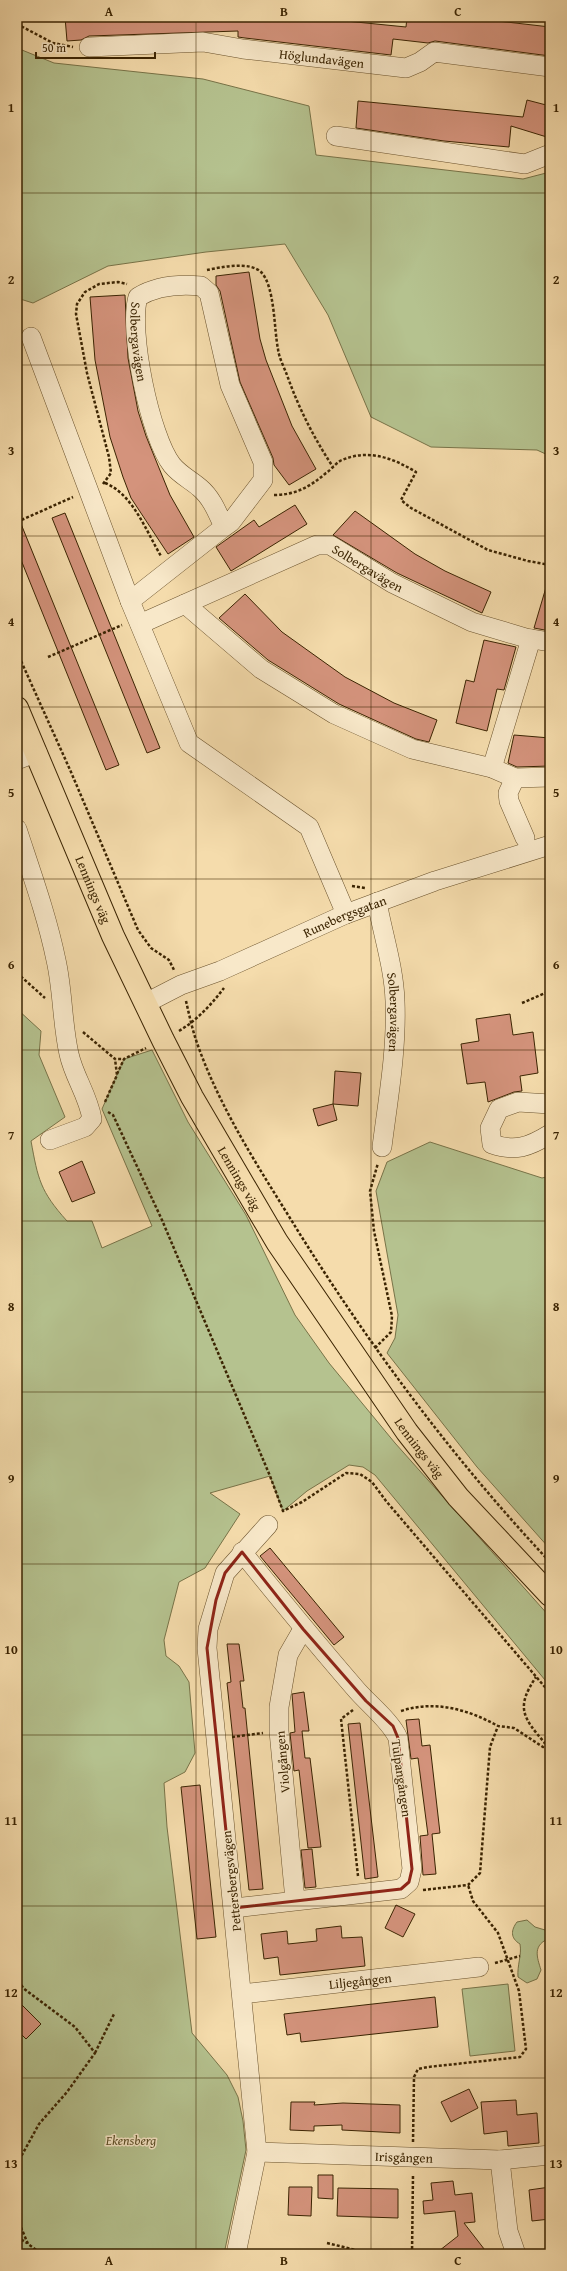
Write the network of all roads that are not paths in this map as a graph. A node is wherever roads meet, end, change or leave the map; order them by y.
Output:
1 (89, 46) road end
2 (550, 67) edge
3 (336, 136) dead end
4 (550, 154) edge
5 (31, 337) dead end
6 (224, 527) junction
7 (130, 601) junction
8 (185, 604) junction
9 (139, 621) junction
10 (531, 639) junction
11 (550, 642) edge
12 (17, 708) edge
13 (27, 756) edge
14 (492, 768) junction
15 (515, 778) junction
16 (550, 778) edge
17 (17, 829) edge
18 (525, 838) dead end
19 (550, 845) edge
20 (377, 902) junction
21 (346, 914) junction
22 (146, 1003) junction
23 (550, 1104) edge
24 (550, 1134) edge
25 (50, 1140) dead end
26 (382, 1147) road end
27 (268, 1525) dead end
28 (242, 1552) junction
29 (550, 1595) edge
30 (303, 1629) junction
31 (295, 1900) junction
32 (234, 1908) junction
33 (479, 1967) road end
34 (242, 1994) junction
35 (257, 2152) junction
36 (550, 2154) edge
37 (500, 2160) junction
38 (236, 2254) edge
39 (516, 2254) edge

1 - 2 street, Höglundavägen
3 - 4 street
5 - 7 street
6 - 6 street, Solbergavägen
6 - 7 street
7 - 9 street
8 - 9 street, Solbergavägen
8 - 10 street, Solbergavägen
8 - 14 street
9 - 21 street
10 - 11 street, Solbergavägen
10 - 14 street
12 - 13 main road, Lennings väg
13 - 22 main road, Lennings väg
14 - 15 street
15 - 16 street
15 - 18 street
17 - 25 street
19 - 20 street, Runebergsgatan
20 - 21 street, Runebergsgatan
20 - 26 street, Solbergavägen
21 - 22 street, Runebergsgatan
22 - 29 main road, Lennings väg
23 - 24 street
27 - 28 street, Pettersbergsvägen
28 - 30 street, Tulpangången
28 - 32 street, Pettersbergsvägen
30 - 31 street, Violgången
30 - 31 street, Tulpangången
31 - 32 street
32 - 34 street, Pettersbergsvägen
33 - 34 street, Liljegången
34 - 35 street, Pettersbergsvägen
35 - 37 street, Irisgången
35 - 38 street, Pettersbergsvägen
36 - 37 street, Irisgången
37 - 39 street

